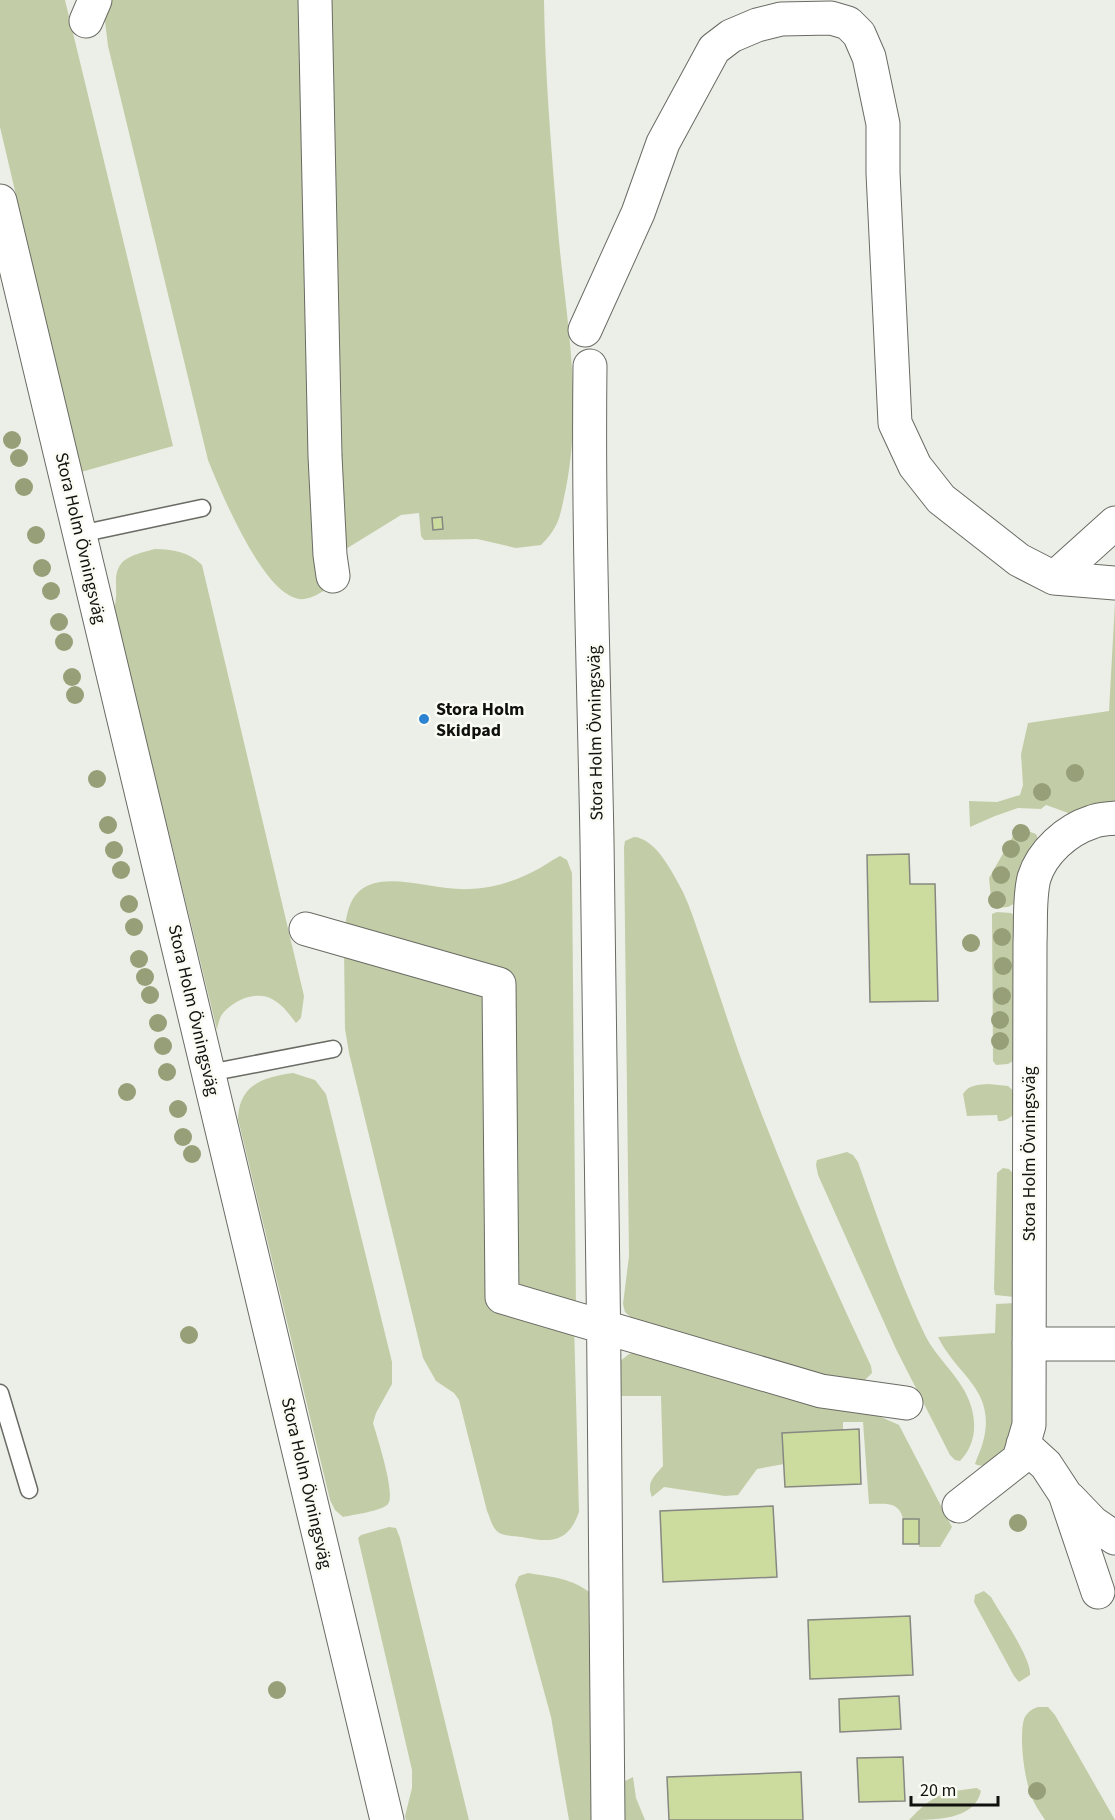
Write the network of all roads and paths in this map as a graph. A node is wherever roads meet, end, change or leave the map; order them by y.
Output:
1 (315, 0) edge
2 (760, 11) edge
3 (0, 201) edge
4 (585, 330) dead end
5 (590, 366) dead end
6 (202, 508) dead end
7 (1115, 523) edge
8 (80, 534) junction
9 (333, 576) dead end
10 (1054, 578) junction
11 (1115, 582) edge
12 (1115, 818) edge
13 (306, 929) dead end
14 (333, 1049) dead end
15 (209, 1073) junction
16 (604, 1326) junction
17 (1029, 1344) junction
18 (1115, 1344) edge
19 (0, 1393) edge
20 (906, 1403) dead end
21 (1023, 1444) junction
22 (29, 1490) dead end
23 (1065, 1494) junction
24 (959, 1506) dead end
25 (1115, 1538) edge
26 (1098, 1592) dead end
27 (387, 1820) edge
28 (608, 1820) edge

1 - 9 street
2 - 4 street
2 - 10 street
3 - 8 street, Stora Holm Övningsväg
5 - 16 street, Stora Holm Övningsväg
6 - 8 lane
7 - 10 street
8 - 15 street, Stora Holm Övningsväg
10 - 11 street
12 - 17 street, Stora Holm Övningsväg
13 - 16 street
14 - 15 lane
15 - 27 street, Stora Holm Övningsväg
16 - 20 street
16 - 28 street, Stora Holm Övningsväg
17 - 18 street
17 - 21 street, Stora Holm Övningsväg
19 - 22 lane
21 - 23 street
21 - 24 street, Stora Holm Övningsväg
23 - 25 street
23 - 26 street

